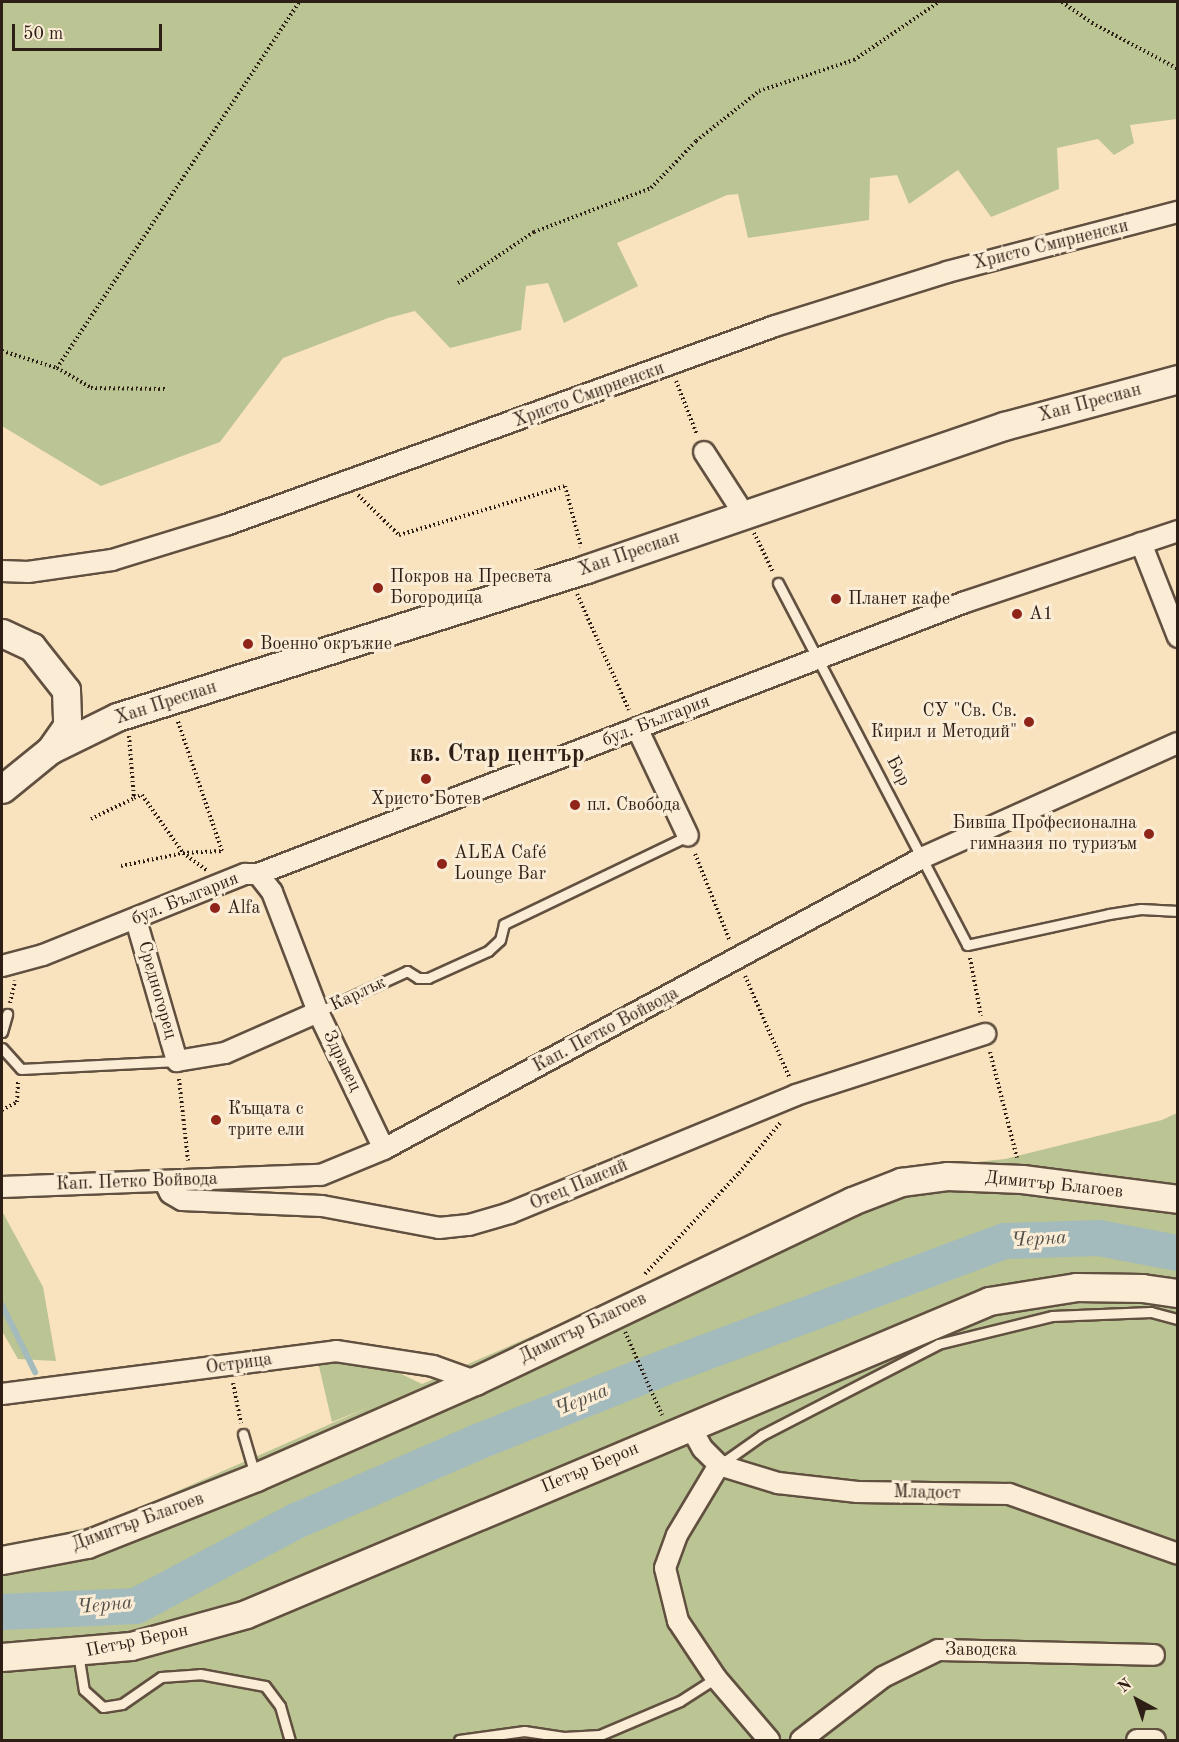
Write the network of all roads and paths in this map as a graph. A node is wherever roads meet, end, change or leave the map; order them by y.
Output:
1 (299, 2) edge
2 (939, 2) edge
3 (1062, 2) edge
4 (1178, 69) edge
5 (1178, 212) edge
6 (458, 283) dead end
7 (2, 351) edge
8 (670, 366) junction
9 (57, 368) junction
10 (1178, 379) edge
11 (165, 389) dead end
12 (704, 452) joint
13 (345, 482) junction
14 (744, 514) junction
15 (1178, 531) edge
16 (1141, 543) junction
17 (2, 571) edge
18 (577, 572) junction
19 (778, 583) joint
20 (2, 633) edge
21 (1178, 637) edge
22 (820, 659) junction
23 (57, 674) junction
24 (171, 702) junction
25 (122, 716) junction
26 (637, 728) junction
27 (1178, 743) edge
28 (50, 750) junction
29 (2, 789) edge
30 (134, 798) junction
31 (91, 819) dead end
32 (688, 836) joint
33 (183, 853) junction
34 (924, 857) junction
35 (121, 866) dead end
36 (258, 874) junction
37 (223, 884) junction
38 (1178, 911) edge
39 (136, 920) junction
40 (967, 945) junction
41 (2, 966) edge
42 (318, 1012) junction
43 (7, 1014) dead end
44 (2, 1032) edge
45 (985, 1034) junction
46 (2, 1048) edge
47 (177, 1061) junction
48 (21, 1069) junction
49 (795, 1095) junction
50 (2, 1110) edge
51 (384, 1149) junction
52 (1022, 1179) junction
53 (164, 1181) junction
54 (190, 1181) junction
55 (2, 1187) edge
56 (1178, 1199) edge
57 (640, 1283) dead end
58 (1178, 1293) edge
59 (1178, 1319) edge
60 (628, 1338) dead end
61 (229, 1365) junction
62 (475, 1381) junction
63 (2, 1394) edge
64 (661, 1411) dead end
65 (690, 1426) junction
66 (243, 1434) joint
67 (719, 1465) junction
68 (256, 1477) junction
69 (1178, 1554) edge
70 (2, 1560) edge
71 (78, 1653) junction
72 (1154, 1655) dead end
73 (2, 1657) edge
74 (716, 1678) junction
75 (290, 1740) edge
76 (459, 1740) edge
77 (769, 1740) edge
78 (801, 1740) edge
79 (1137, 1740) edge
80 (1155, 1740) edge

1 - 9 path
2 - 6 path
3 - 4 path
5 - 8 street, Христо Смирненски
7 - 9 path
8 - 12 path
8 - 13 street, Христо Смирненски
9 - 11 path
10 - 14 main road, Хан Пресиан
12 - 14 street
13 - 17 street, Христо Смирненски
13 - 18 path
14 - 18 main road, Хан Пресиан
14 - 19 path
15 - 16 street, бул. България
16 - 21 street
16 - 22 street, бул. България
18 - 24 main road, Хан Пресиан
18 - 26 path
19 - 22 lane, Бор
20 - 23 main road
22 - 26 street, бул. България
22 - 34 lane, Бор
23 - 25 main road
23 - 28 main road
24 - 25 main road, Хан Пресиан
24 - 33 path
25 - 28 main road, Хан Пресиан
25 - 30 path
26 - 32 street
26 - 36 street, бул. България
27 - 34 street, Кап. Петко Войвода
28 - 29 main road
30 - 31 path
30 - 33 path
32 - 42 lane, Карлък
33 - 35 path
33 - 37 path
34 - 40 lane, Бор
34 - 51 street, Кап. Петко Войвода
36 - 37 street, бул. България
36 - 42 street, Здравец
37 - 39 street, бул. България
38 - 40 lane
39 - 41 street, бул. България
39 - 47 street, Средногорец
40 - 45 path
42 - 47 street, Карлък
42 - 51 street, Здравец
43 - 44 lane
45 - 49 street, Отец Паисий
45 - 52 path
46 - 48 lane
47 - 48 lane, Карлък
47 - 54 path
48 - 50 path
49 - 53 street, Отец Паисий
49 - 57 path
51 - 54 street, Кап. Петко Войвода
52 - 56 main road, Димитър Благоев
52 - 62 main road, Димитър Благоев
53 - 54 street, Кап. Петко Войвода
53 - 55 street, Кап. Петко Войвода
58 - 65 main road, Петър Берон
59 - 67 lane
60 - 64 path
61 - 62 street, Острица
61 - 63 street, Острица
61 - 66 path
62 - 68 main road, Димитър Благоев
65 - 67 street
65 - 71 main road, Петър Берон
66 - 68 lane
67 - 69 street, Младост
67 - 74 street
68 - 70 main road, Димитър Благоев
71 - 73 main road, Петър Берон
71 - 75 lane
72 - 78 street, Заводска
74 - 76 lane
74 - 77 street
79 - 80 street

